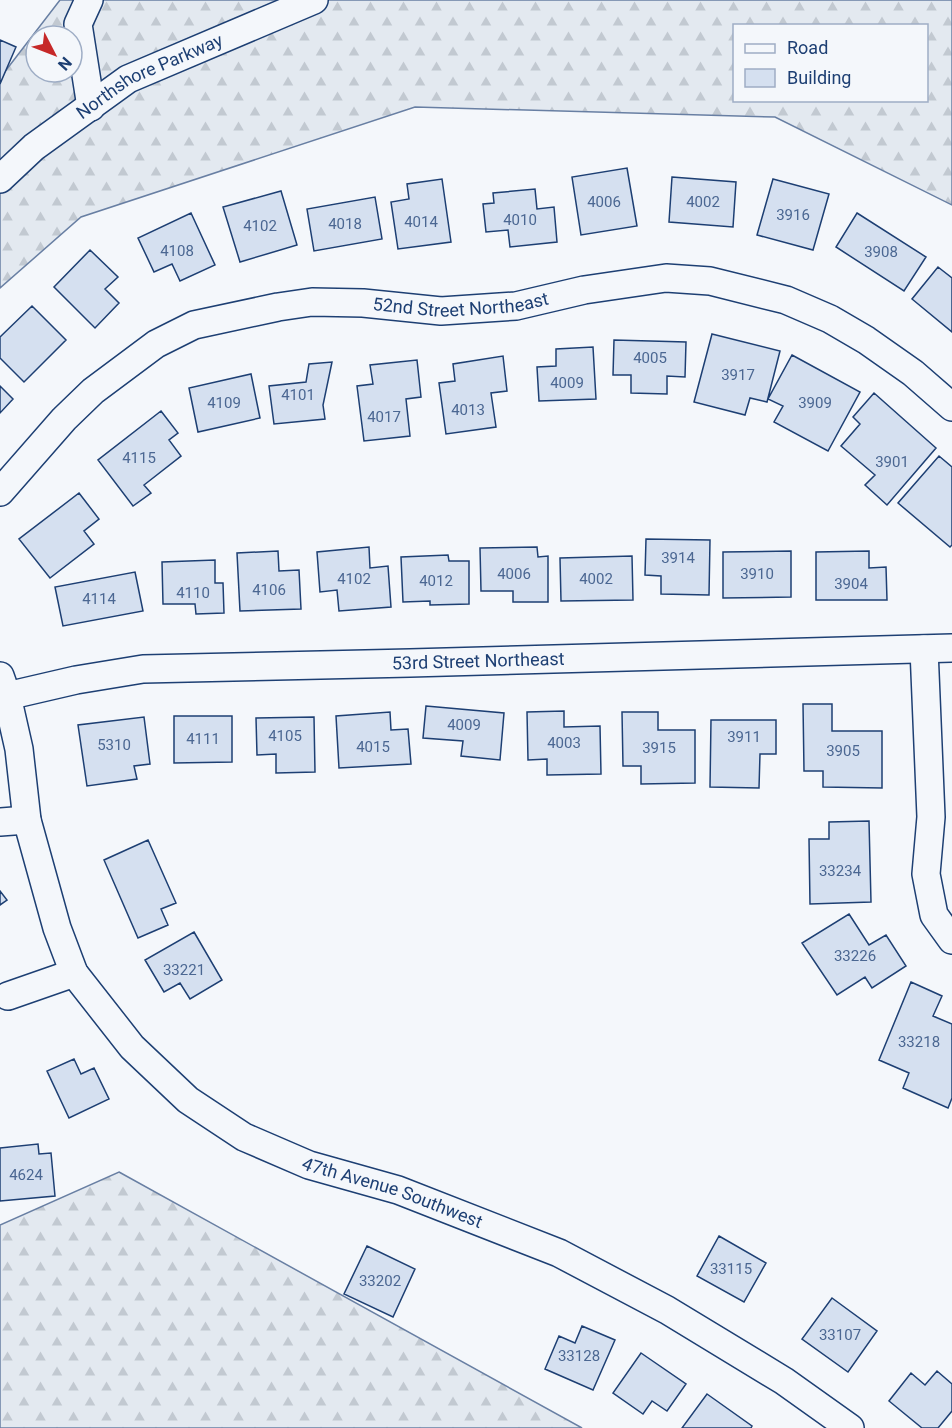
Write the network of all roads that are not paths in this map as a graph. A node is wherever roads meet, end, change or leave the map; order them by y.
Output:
1 (89, 0) edge
2 (314, 0) edge
3 (91, 107) junction
4 (0, 179) edge
5 (952, 407) edge
6 (0, 492) edge
7 (952, 648) edge
8 (924, 649) junction
9 (4, 686) edge
10 (27, 820) junction
11 (0, 822) edge
12 (952, 940) edge
13 (74, 973) junction
14 (8, 996) dead end
15 (850, 1428) edge

1 - 3 street
2 - 3 street, Northshore Parkway
3 - 4 street, Northshore Parkway
5 - 6 street, 52nd Street Northeast
7 - 8 street, 53rd Street Northeast
8 - 9 street, 53rd Street Northeast
8 - 12 street
9 - 10 street, 47th Avenue Southwest
10 - 11 street
10 - 13 street, 47th Avenue Southwest
13 - 14 street
13 - 15 street, 47th Avenue Southwest

